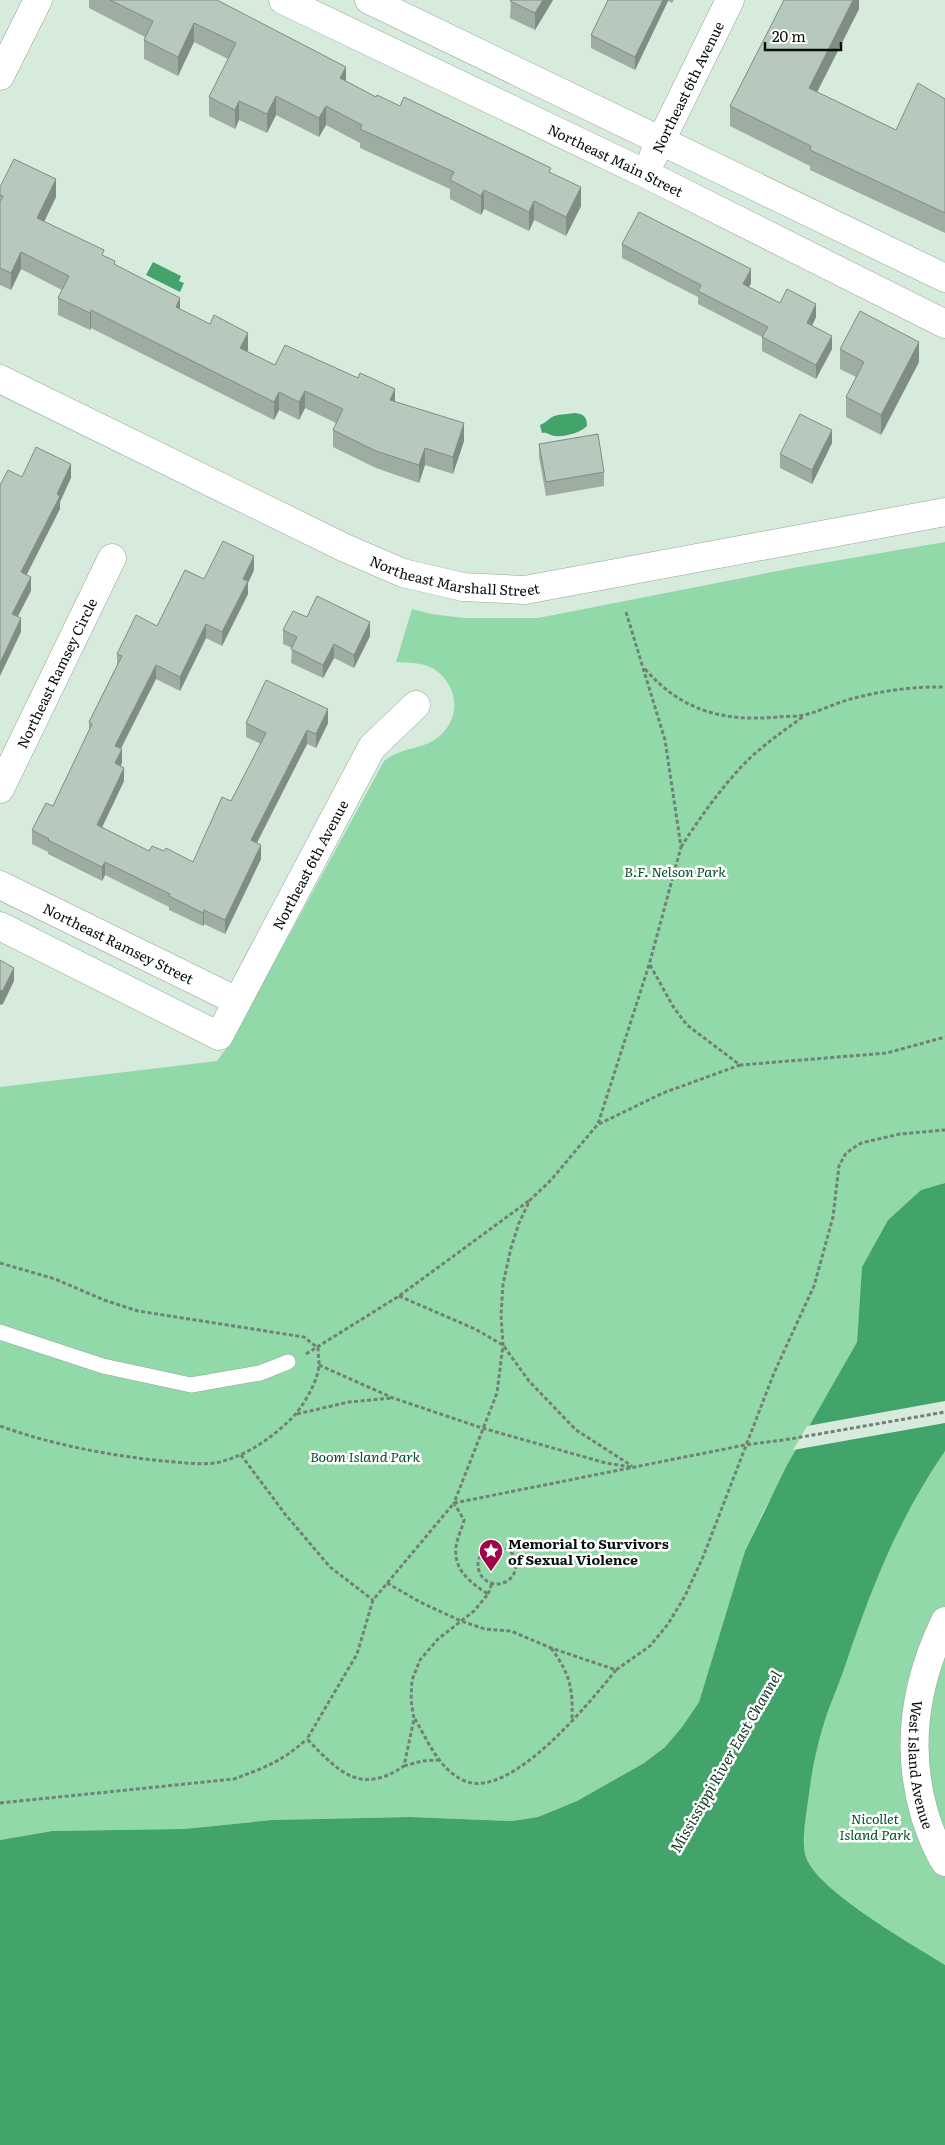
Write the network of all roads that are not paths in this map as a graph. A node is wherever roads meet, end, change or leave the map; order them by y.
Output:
1 (38, 0) edge
2 (283, 0) edge
3 (369, 0) edge
4 (730, 0) edge
5 (0, 76) edge
6 (660, 141) junction
7 (644, 174) junction
8 (945, 278) edge
9 (945, 324) edge
10 (0, 379) edge
11 (945, 512) edge
12 (112, 558) dead end
13 (416, 705) dead end
14 (0, 788) edge
15 (0, 885) edge
16 (0, 926) edge
17 (237, 1002) junction
18 (0, 1332) edge
19 (288, 1362) road end
20 (945, 1622) edge
21 (945, 1862) edge

1 - 5 street
2 - 7 street, Northeast Main Street
3 - 6 street
4 - 6 street, Northeast 6th Avenue
6 - 7 street, Northeast 6th Avenue
6 - 8 street
7 - 9 street, Northeast Main Street
10 - 11 street, Northeast Marshall Street
12 - 14 street, Northeast Ramsey Circle
13 - 17 street, Northeast 6th Avenue
15 - 17 street, Northeast Ramsey Street
16 - 17 street, Northeast 6th Avenue
18 - 19 lane
20 - 21 street, West Island Avenue

